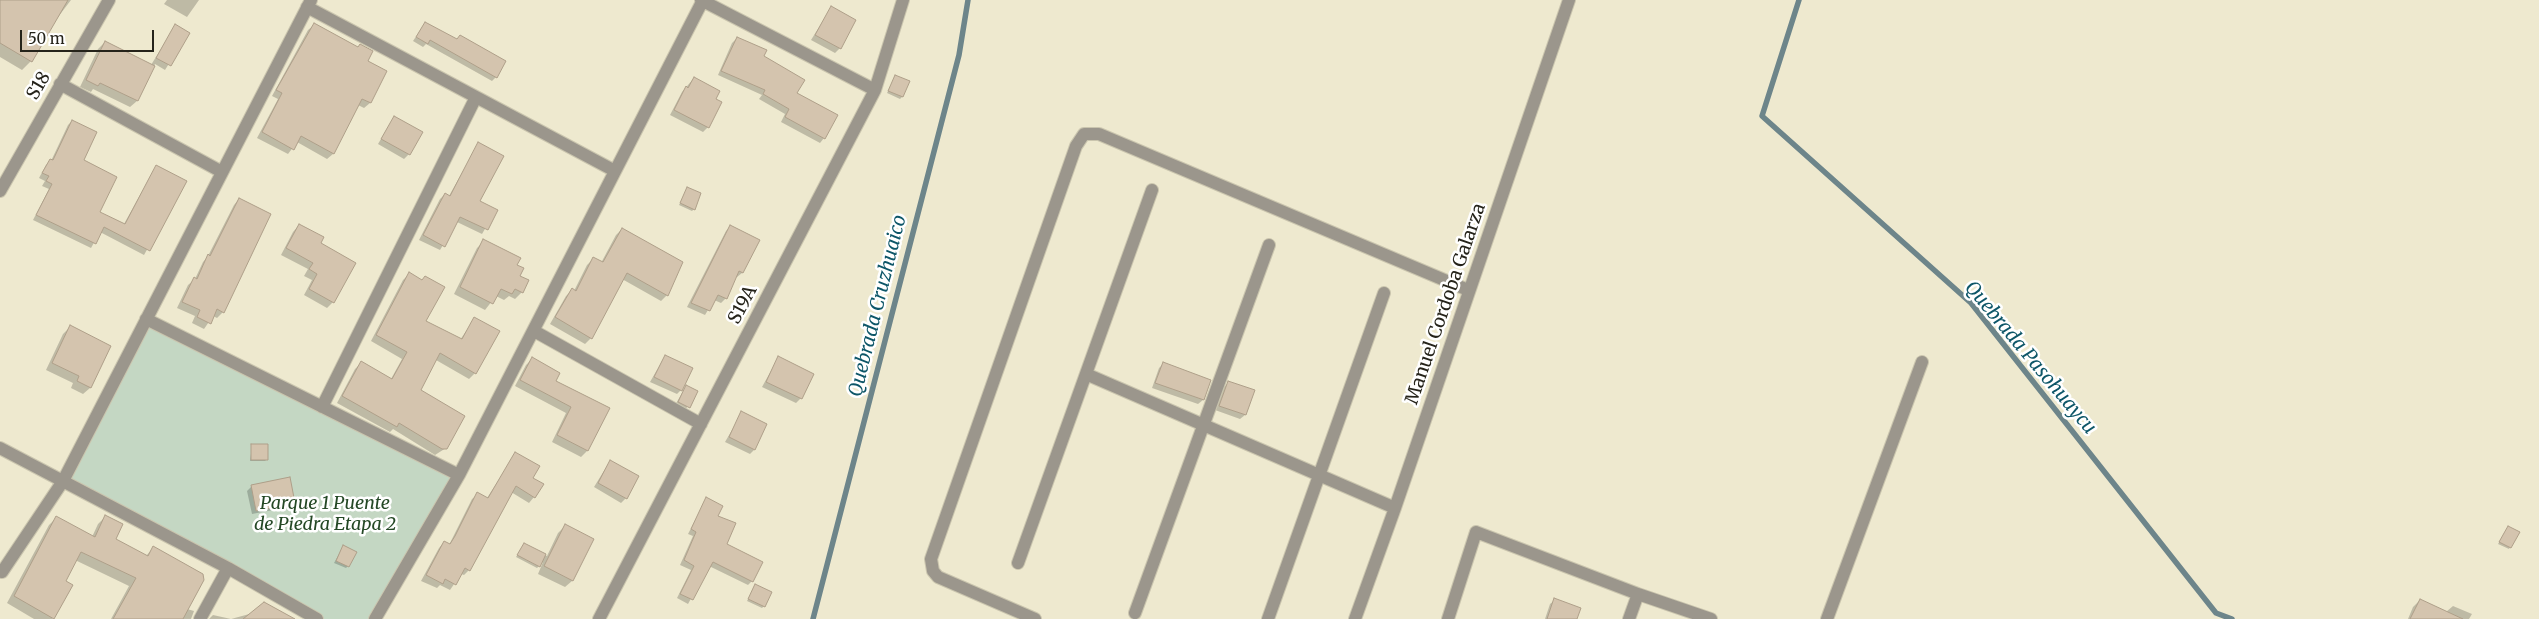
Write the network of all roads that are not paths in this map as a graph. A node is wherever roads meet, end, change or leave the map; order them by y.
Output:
1 (109, 0) edge
2 (702, 0) edge
3 (902, 0) edge
4 (1568, 0) edge
5 (309, 4) edge
6 (60, 84) junction
7 (875, 90) junction
8 (476, 97) junction
9 (222, 172) junction
10 (615, 172) junction
11 (1152, 190) dead end
12 (0, 191) edge
13 (1269, 245) dead end
14 (1468, 290) junction
15 (1384, 293) dead end
16 (146, 319) junction
17 (534, 331) junction
18 (1922, 362) dead end
19 (1086, 374) junction
20 (322, 407) junction
21 (700, 424) junction
22 (1203, 425) junction
23 (0, 448) edge
24 (459, 475) junction
25 (1319, 475) junction
26 (63, 481) junction
27 (1395, 508) junction
28 (1018, 563) dead end
29 (228, 568) junction
30 (2, 572) dead end
31 (1638, 594) junction
32 (1135, 613) dead end
33 (200, 619) edge
34 (317, 619) edge
35 (376, 619) edge
36 (599, 619) edge
37 (1035, 619) edge
38 (1268, 619) edge
39 (1355, 619) edge
40 (1448, 619) edge
41 (1629, 619) edge
42 (1711, 619) edge
43 (1827, 619) edge

1 - 6 street, S18
2 - 7 street
2 - 10 street
3 - 7 street, S19A
4 - 14 street, Manuel Cordoba Galarza
5 - 8 street
5 - 9 street
6 - 9 street
6 - 12 street, S18
7 - 21 street, S19A
8 - 10 street
8 - 20 street
9 - 16 street
10 - 17 street
11 - 19 street
13 - 22 street
14 - 27 street, Manuel Cordoba Galarza
14 - 37 street
15 - 25 street
16 - 20 street
16 - 26 street
17 - 21 street
17 - 24 street
18 - 43 street
19 - 22 street
19 - 28 street
20 - 24 street
21 - 36 street, S19A
22 - 25 street
22 - 32 street
23 - 26 street
24 - 35 street
25 - 27 street
25 - 38 street
26 - 29 street
26 - 30 street
27 - 39 street, Manuel Cordoba Galarza
29 - 33 street
29 - 34 street
31 - 40 street
31 - 41 street
31 - 42 street

